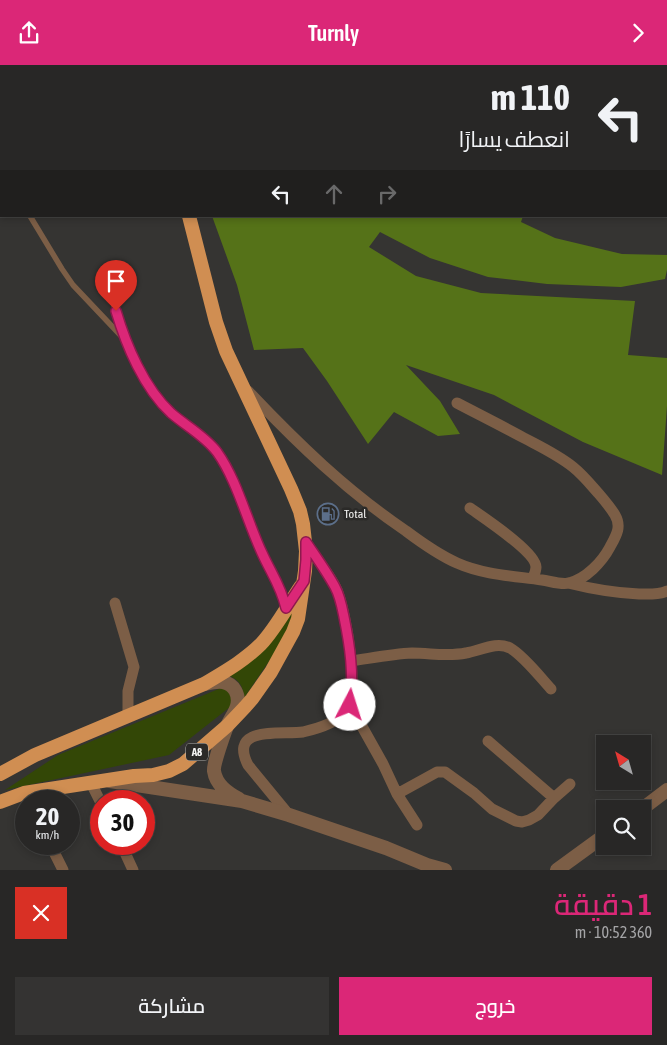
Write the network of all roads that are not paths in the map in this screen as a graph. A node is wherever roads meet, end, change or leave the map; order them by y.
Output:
1 (31, 217) edge
2 (189, 217) edge
3 (104, 275) dead end
4 (126, 342) junction
5 (244, 387) junction
6 (457, 403) dead end
7 (470, 508) dead end
8 (306, 542) junction
9 (533, 578) junction
10 (304, 581) junction
11 (568, 583) junction
12 (667, 591) edge
13 (115, 603) dead end
14 (286, 608) junction
15 (351, 661) junction
16 (204, 684) junction
17 (551, 689) dead end
18 (350, 705) junction
19 (128, 716) junction
20 (227, 726) junction
21 (488, 741) dead end
22 (0, 774) edge
23 (98, 782) junction
24 (570, 784) dead end
25 (60, 790) edge
26 (99, 790) edge
27 (667, 790) edge
28 (397, 794) junction
29 (554, 798) junction
30 (15, 799) edge
31 (242, 801) junction
32 (0, 802) edge
33 (651, 802) edge
34 (289, 815) junction
35 (418, 825) dead end
36 (596, 842) edge
37 (56, 855) edge
38 (126, 855) edge
39 (63, 870) edge
40 (133, 870) edge
41 (445, 870) edge
42 (557, 870) edge

1 - 4 lane
2 - 5 highway, A8
3 - 4 lane
4 - 14 lane
5 - 8 highway, A8
5 - 9 street
6 - 11 street
7 - 9 street
8 - 10 highway, A8
8 - 15 street
9 - 11 street
10 - 14 highway, A8
10 - 20 highway, A8
11 - 12 street
13 - 19 street
14 - 16 highway, A8
15 - 17 street
15 - 18 street
16 - 19 highway, A8
16 - 20 street
18 - 28 street
18 - 34 street
19 - 22 highway, A8
20 - 23 highway, A8
20 - 31 street
21 - 29 street
23 - 25 highway, A8
23 - 26 street
23 - 31 street
24 - 29 street
27 - 33 street
28 - 29 street
28 - 35 street
30 - 32 highway, A8
31 - 34 street
34 - 41 street
36 - 42 street
37 - 39 street
38 - 40 street

